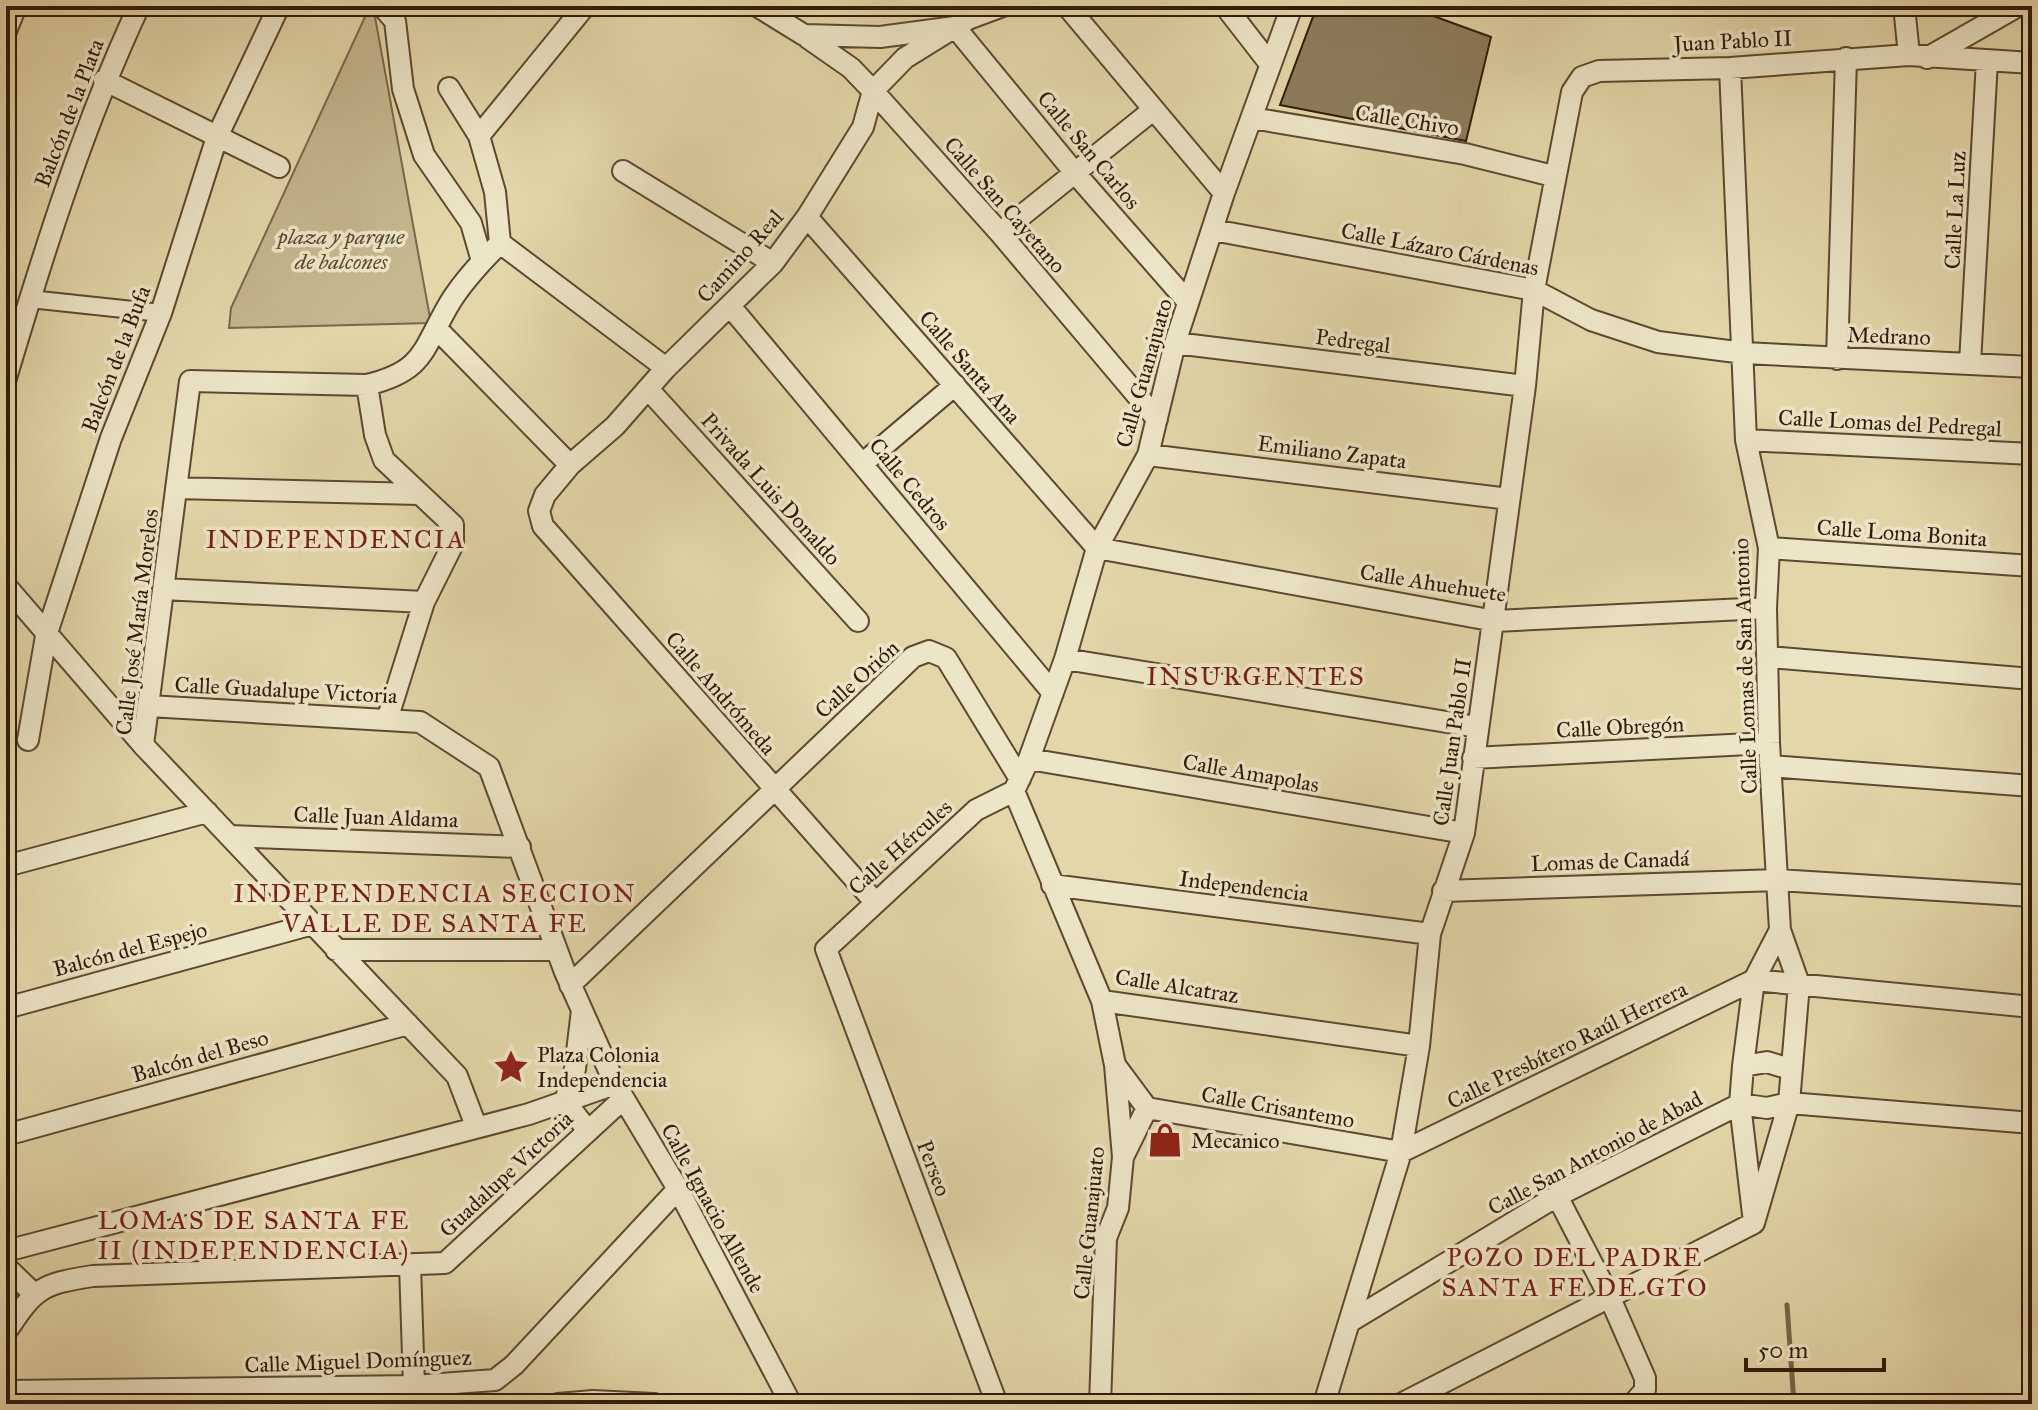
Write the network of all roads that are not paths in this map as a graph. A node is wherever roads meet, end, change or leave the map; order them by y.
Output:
1 (16, 6) edge
2 (139, 6) edge
3 (279, 6) edge
4 (585, 6) edge
5 (757, 6) edge
6 (1003, 6) edge
7 (1067, 6) edge
8 (1225, 6) edge
9 (1292, 6) edge
10 (1904, 6) edge
11 (2018, 6) edge
12 (395, 11) edge
13 (955, 27) junction
14 (6, 31) edge
15 (804, 35) junction
16 (1918, 57) junction
17 (1846, 58) junction
18 (1987, 61) junction
19 (2032, 63) edge
20 (1270, 64) junction
21 (1730, 68) junction
22 (1582, 77) joint
23 (104, 80) junction
24 (449, 88) dead end
25 (873, 91) junction
26 (1153, 110) junction
27 (1252, 118) junction
28 (479, 136) junction
29 (217, 137) junction
30 (279, 167) dead end
31 (623, 171) dead end
32 (1075, 173) junction
33 (1553, 176) junction
34 (1224, 193) junction
35 (807, 217) junction
36 (1213, 230) junction
37 (1000, 233) junction
38 (500, 243) junction
39 (482, 261) junction
40 (773, 263) junction
41 (1534, 290) junction
42 (30, 299) junction
43 (1188, 302) junction
44 (730, 306) junction
45 (161, 313) junction
46 (438, 330) junction
47 (1175, 343) junction
48 (1744, 353) junction
49 (1837, 359) junction
50 (1970, 363) junction
51 (2032, 367) edge
52 (666, 368) junction
53 (6, 378) edge
54 (367, 385) junction
55 (955, 385) junction
56 (1525, 386) junction
57 (648, 389) junction
58 (1157, 419) junction
59 (1746, 440) junction
60 (2032, 454) edge
61 (1148, 455) junction
62 (862, 464) junction
63 (570, 465) junction
64 (176, 488) junction
65 (419, 494) junction
66 (1509, 499) junction
67 (539, 511) joint
68 (1097, 548) junction
69 (1769, 548) junction
70 (2032, 566) edge
71 (6, 586) edge
72 (163, 589) junction
73 (424, 602) junction
74 (1766, 608) junction
75 (858, 621) dead end
76 (1495, 621) junction
77 (46, 636) junction
78 (1768, 657) junction
79 (1065, 659) junction
80 (2032, 679) edge
81 (1053, 693) junction
82 (149, 706) junction
83 (387, 720) junction
84 (1477, 727) junction
85 (28, 740) dead end
86 (1769, 743) junction
87 (143, 745) junction
88 (1473, 758) junction
89 (1029, 759) junction
90 (1770, 766) junction
91 (489, 767) joint
92 (1017, 785) junction
93 (2032, 786) edge
94 (772, 789) junction
95 (207, 812) junction
96 (1464, 833) junction
97 (230, 836) junction
98 (520, 847) junction
99 (6, 866) edge
100 (1778, 880) junction
101 (1052, 885) junction
102 (1443, 891) junction
103 (2032, 896) edge
104 (875, 902) junction
105 (313, 924) junction
106 (1780, 930) junction
107 (1430, 934) junction
108 (826, 949) joint
109 (336, 950) junction
110 (556, 950) junction
111 (1754, 980) junction
112 (1799, 984) junction
113 (570, 985) junction
114 (1102, 1001) junction
115 (2032, 1007) edge
116 (6, 1008) edge
117 (582, 1010) junction
118 (408, 1024) junction
119 (1419, 1046) junction
120 (1115, 1065) junction
121 (1743, 1066) junction
122 (1790, 1069) junction
123 (619, 1091) junction
124 (565, 1101) junction
125 (1789, 1103) junction
126 (1740, 1104) junction
127 (1147, 1108) junction
128 (2032, 1123) edge
129 (476, 1126) junction
130 (588, 1131) junction
131 (6, 1135) edge
132 (1401, 1152) junction
133 (1123, 1157) junction
134 (678, 1189) junction
135 (1557, 1196) junction
136 (1754, 1223) junction
137 (6, 1251) edge
138 (410, 1265) junction
139 (6, 1267) edge
140 (34, 1294) junction
141 (6, 1295) edge
142 (1610, 1298) junction
143 (6, 1305) edge
144 (1351, 1321) junction
145 (6, 1332) edge
146 (6, 1391) edge
147 (416, 1395) edge
148 (593, 1402) edge
149 (558, 1404) edge
150 (654, 1404) edge
151 (791, 1404) edge
152 (997, 1404) edge
153 (1100, 1404) edge
154 (1324, 1404) edge
155 (1401, 1404) edge
156 (1633, 1404) edge

1 - 14 street
2 - 23 street, Balcón de la Plata
3 - 29 street, Balcón de la Bufa
4 - 28 street
5 - 15 street, Calle San Cayetano
6 - 13 street, Camino Real
7 - 26 street
8 - 20 street
9 - 20 street, Calle Guanajuato
10 - 16 street
11 - 16 street
12 - 39 street
13 - 15 street
13 - 25 street, Camino Real
13 - 32 street, Calle San Carlos
15 - 25 street, Calle San Cayetano
16 - 17 street, Juan Pablo II
16 - 18 street, Juan Pablo II
17 - 21 street, Juan Pablo II
17 - 49 street
18 - 19 street, Juan Pablo II
18 - 50 street, Calle La Luz
20 - 27 street, Calle Guanajuato
21 - 22 street, Juan Pablo II
21 - 48 street, Calle Lomas de San Antonio
22 - 33 street, Calle Juan Pablo II
23 - 29 street
23 - 42 street, Balcón de la Plata
24 - 28 street
25 - 35 street, Camino Real
25 - 37 street, Calle San Cayetano
26 - 32 street
26 - 34 street
27 - 33 street, Calle Chivo
27 - 34 street, Calle Guanajuato
28 - 38 street
29 - 30 street
29 - 45 street, Balcón de la Bufa
31 - 40 street
32 - 37 street
32 - 43 street, Calle San Carlos
33 - 41 street, Calle Juan Pablo II
34 - 36 street, Calle Guanajuato
35 - 40 street, Camino Real
35 - 55 street, Calle Santa Ana
36 - 41 street, Calle Lázaro Cárdenas
36 - 43 street, Calle Guanajuato
37 - 58 street, Calle San Cayetano
38 - 39 street
38 - 52 street
39 - 46 street
40 - 44 street, Camino Real
41 - 48 street, Calle Lázaro Cárdenas
41 - 56 street, Calle Juan Pablo II
42 - 45 street
42 - 53 street, Balcón de la Plata
43 - 47 street, Calle Guanajuato
44 - 52 street, Camino Real
44 - 62 street, Calle Cedros
45 - 77 street, Balcón de la Bufa
46 - 54 street
46 - 63 street
47 - 56 street, Pedregal
47 - 58 street, Calle Guanajuato
48 - 49 street, Medrano
48 - 59 street, Calle Lomas de San Antonio
49 - 50 street, Medrano
50 - 51 street, Medrano
52 - 57 street, Camino Real
54 - 64 street, Calle José María Morelos
54 - 65 street
55 - 62 street
55 - 68 street, Calle Santa Ana
56 - 66 street, Calle Juan Pablo II
57 - 63 street, Camino Real
57 - 75 street, Privada Luis Donaldo
58 - 61 street, Calle Guanajuato
59 - 60 street, Calle Lomas del Pedregal
59 - 69 street, Calle Lomas de San Antonio
61 - 66 street, Emiliano Zapata
61 - 68 street, Calle Guanajuato
62 - 81 street, Calle Cedros
63 - 67 street, Camino Real
64 - 65 street
64 - 72 street, Calle José María Morelos
65 - 73 street
66 - 76 street, Calle Juan Pablo II
67 - 94 street, Calle Andrómeda
68 - 76 street, Calle Ahuehuete
68 - 79 street, Calle Guanajuato
69 - 70 street, Calle Loma Bonita
69 - 74 street, Calle Lomas de San Antonio
71 - 77 street
72 - 73 street
72 - 82 street, Calle José María Morelos
73 - 83 street
74 - 76 street, Calle Ahuehuete
74 - 78 street, Calle Lomas de San Antonio
76 - 84 street, Calle Juan Pablo II
77 - 85 street, Balcón de la Bufa
77 - 87 street
78 - 80 street
78 - 86 street, Calle Lomas de San Antonio
79 - 81 street, Calle Guanajuato
79 - 84 street
81 - 89 street, Calle Guanajuato
82 - 83 street, Calle Guadalupe Victoria
82 - 87 street, Calle José María Morelos
83 - 91 street, Calle Guadalupe Victoria
84 - 88 street, Calle Juan Pablo II
86 - 88 street, Calle Obregón
86 - 90 street, Calle Lomas de San Antonio
87 - 95 street, Calle José María Morelos
88 - 96 street, Calle Juan Pablo II
89 - 92 street, Calle Guanajuato
89 - 96 street, Calle Amapolas
90 - 93 street
90 - 100 street, Calle Lomas de San Antonio
91 - 98 street, Calle Ignacio Allende
92 - 94 street, Calle Orión
92 - 101 street, Calle Alcatraz
92 - 104 street, Calle Hércules
94 - 104 street, Calle Andrómeda
94 - 113 street, Calle Orión
95 - 97 street, Calle José María Morelos
95 - 99 street
96 - 102 street, Calle Juan Pablo II
97 - 98 street, Calle Juan Aldama
97 - 105 street, Calle José María Morelos
98 - 110 street, Calle Ignacio Allende
100 - 102 street, Lomas de Canadá
100 - 103 street, Lomas de Canadá
100 - 106 street, Calle Lomas de San Antonio
101 - 107 street, Independencia
101 - 114 street, Calle Alcatraz
102 - 107 street, Calle Juan Pablo II
104 - 108 street, Calle Hércules
105 - 109 street, Calle José María Morelos
105 - 116 street, Balcón del Espejo
106 - 111 street, Calle Lomas de San Antonio
106 - 112 street, Calle Lomas de San Antonio
107 - 119 street, Calle Juan Pablo II
108 - 152 street, Perseo
109 - 110 street
109 - 118 street, Calle José María Morelos
110 - 113 street, Calle Ignacio Allende
111 - 112 street
111 - 121 street, Calle Lomas de San Antonio
111 - 132 street, Calle Presbítero Raúl Herrera
112 - 115 street
112 - 122 street, Calle Lomas de San Antonio
113 - 117 street, Calle Ignacio Allende
114 - 119 street, Calle Alcatraz
114 - 120 street, Calle Guanajuato
117 - 123 street, Calle Ignacio Allende
117 - 124 street
118 - 129 street, Calle José María Morelos
118 - 131 street, Balcón del Beso
119 - 132 street, Calle Juan Pablo II
120 - 127 street
120 - 133 street, Calle Guanajuato
121 - 122 street
121 - 126 street, Calle Lomas de San Antonio
122 - 125 street, Calle Lomas de San Antonio
123 - 124 street, Guadalupe Victoria
123 - 130 street, Guadalupe Victoria
123 - 134 street, Calle Ignacio Allende
124 - 129 street, Guadalupe Victoria
124 - 130 street
125 - 126 street
125 - 128 street
125 - 136 street, Calle Lomas de San Antonio
126 - 135 street, Calle San Antonio de Abad
126 - 136 street, Calle Lomas de San Antonio
127 - 132 street, Calle Crisantemo
127 - 133 street
129 - 137 street, Guadalupe Victoria
130 - 138 street, Guadalupe Victoria
132 - 144 street, Calle Juan Pablo II
133 - 153 street, Calle Guanajuato
134 - 147 street, Calle Miguel Domínguez
134 - 151 street, Calle Ignacio Allende
135 - 142 street
135 - 144 street, Calle San Antonio de Abad
136 - 142 street
138 - 140 street, Guadalupe Victoria
138 - 147 street
139 - 140 street
140 - 145 street
141 - 143 street
142 - 155 street
142 - 156 street
144 - 154 street, Calle Juan Pablo II
146 - 147 street, Calle Miguel Domínguez
148 - 149 street
148 - 150 street

